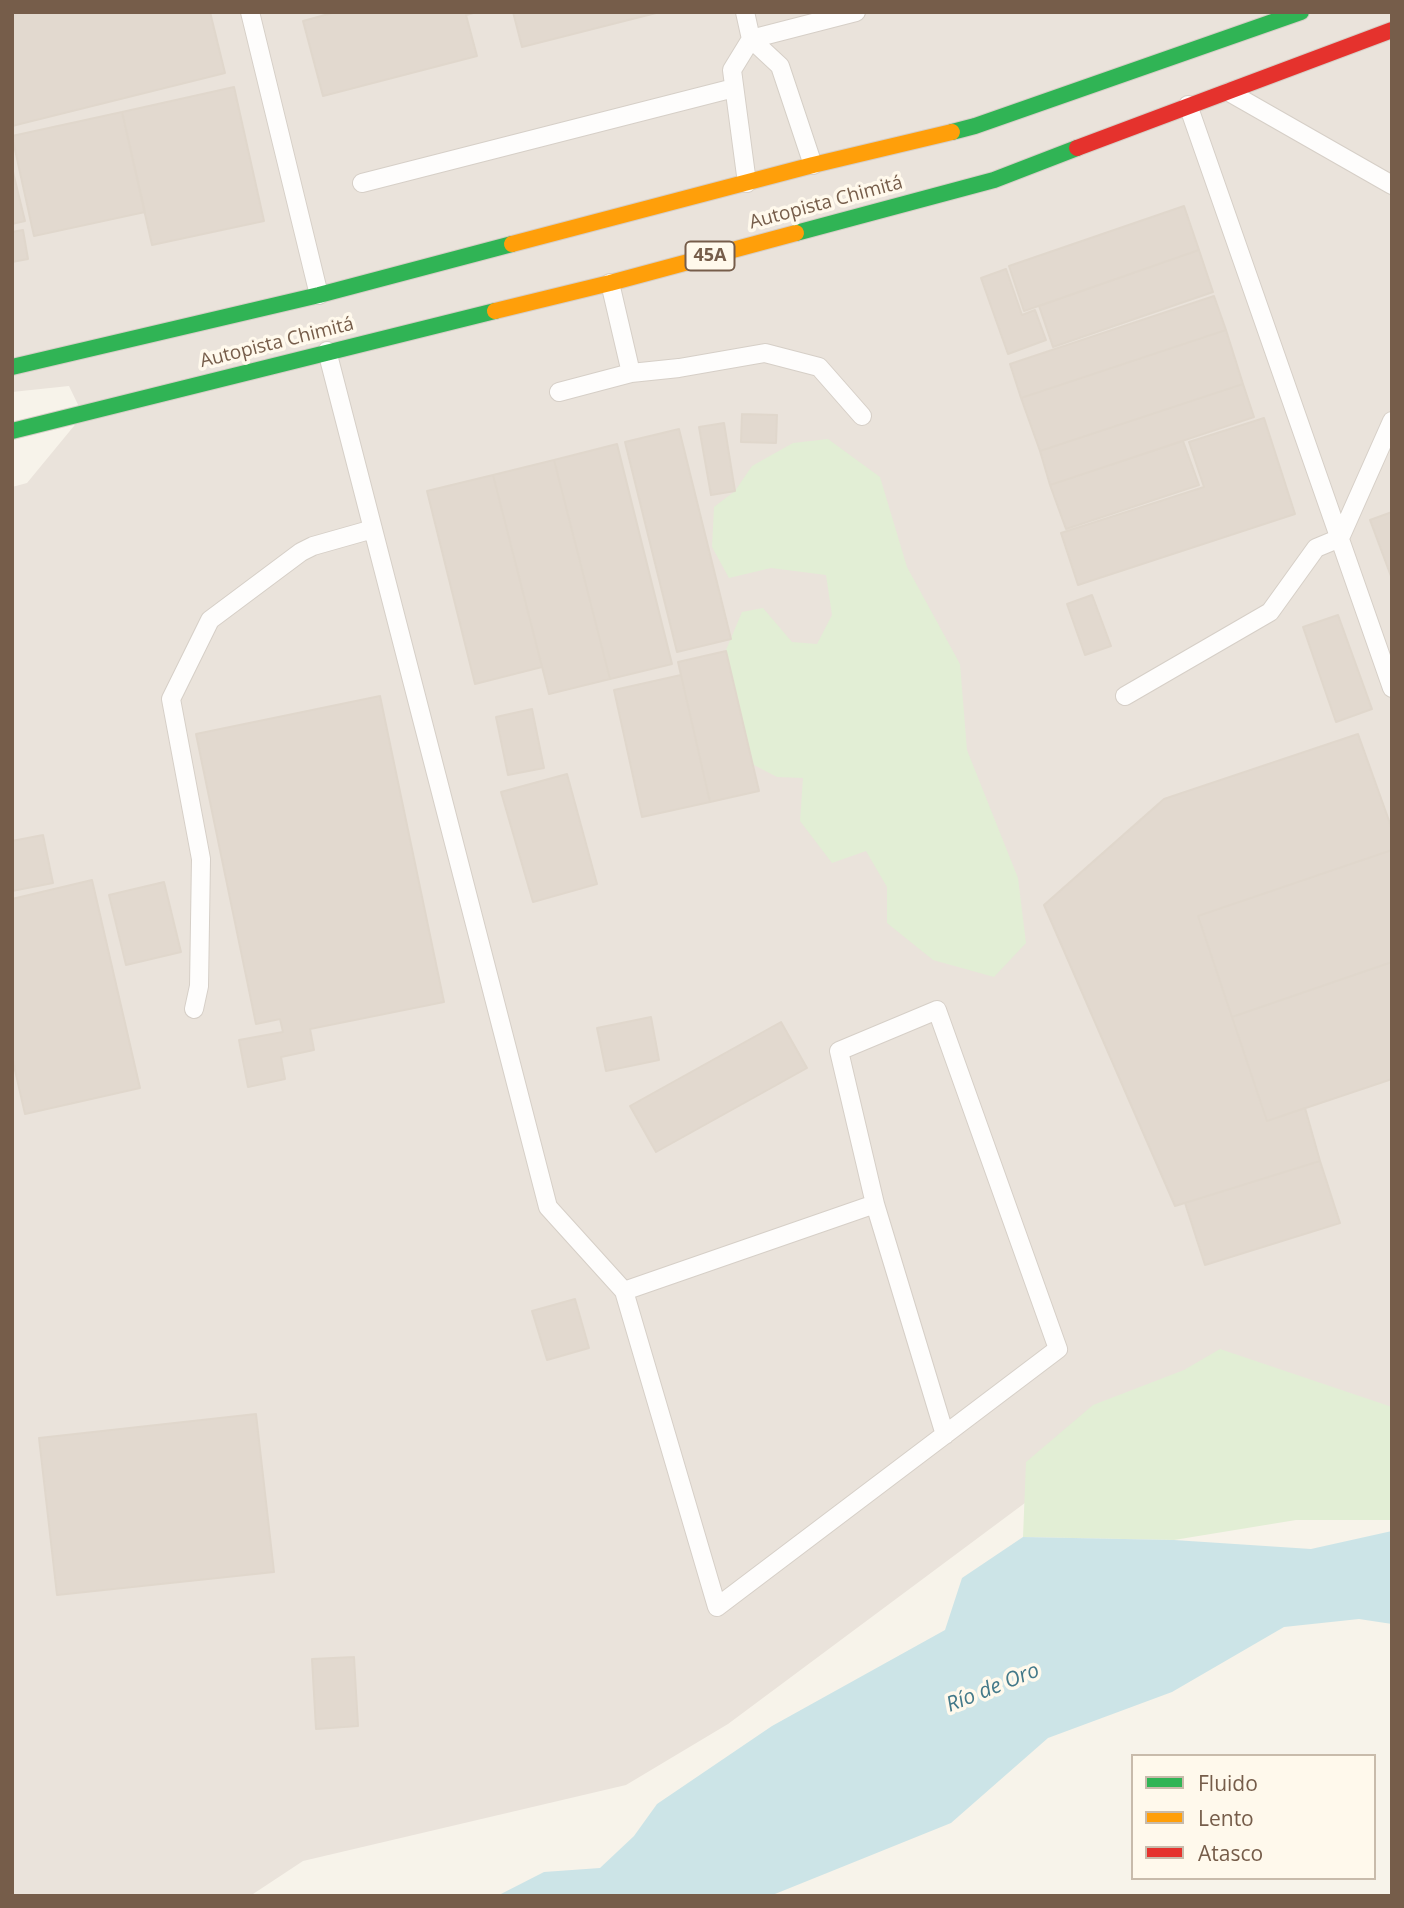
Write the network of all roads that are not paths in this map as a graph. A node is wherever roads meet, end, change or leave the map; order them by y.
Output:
1 (250, 12) edge
2 (745, 12) edge
3 (856, 12) edge
4 (1301, 12) edge
5 (1392, 30) edge
6 (751, 39) junction
7 (734, 88) junction
8 (1226, 90) junction
9 (1188, 105) junction
10 (813, 165) junction
11 (362, 183) dead end
12 (747, 183) junction
13 (1392, 185) edge
14 (610, 282) junction
15 (319, 295) junction
16 (327, 351) junction
17 (12, 367) edge
18 (631, 373) junction
19 (559, 392) dead end
20 (862, 416) dead end
21 (1392, 421) edge
22 (12, 431) edge
23 (373, 529) junction
24 (1340, 538) junction
25 (1392, 688) edge
26 (1125, 696) dead end
27 (194, 1009) dead end
28 (875, 1204) junction
29 (624, 1291) junction
30 (945, 1434) junction

1 - 15 lane
2 - 6 lane
3 - 6 lane
4 - 10 highway, Autopista Chimitá
5 - 8 highway, Autopista Chimitá / 45A
6 - 7 lane
6 - 10 lane
7 - 11 lane
7 - 12 lane
8 - 9 highway, Autopista Chimitá / 45A
8 - 13 lane
9 - 14 highway, Autopista Chimitá / 45A
9 - 24 lane
10 - 12 highway, Autopista Chimitá
12 - 15 highway, Autopista Chimitá
14 - 16 highway, Autopista Chimitá / 45A
14 - 18 lane
15 - 17 highway, Autopista Chimitá
16 - 22 highway, Autopista Chimitá / 45A
16 - 23 lane
18 - 19 lane
18 - 20 lane
21 - 24 lane
23 - 27 lane
23 - 29 lane
24 - 25 lane
24 - 26 lane
28 - 29 lane
28 - 30 lane
28 - 30 lane
29 - 30 lane

